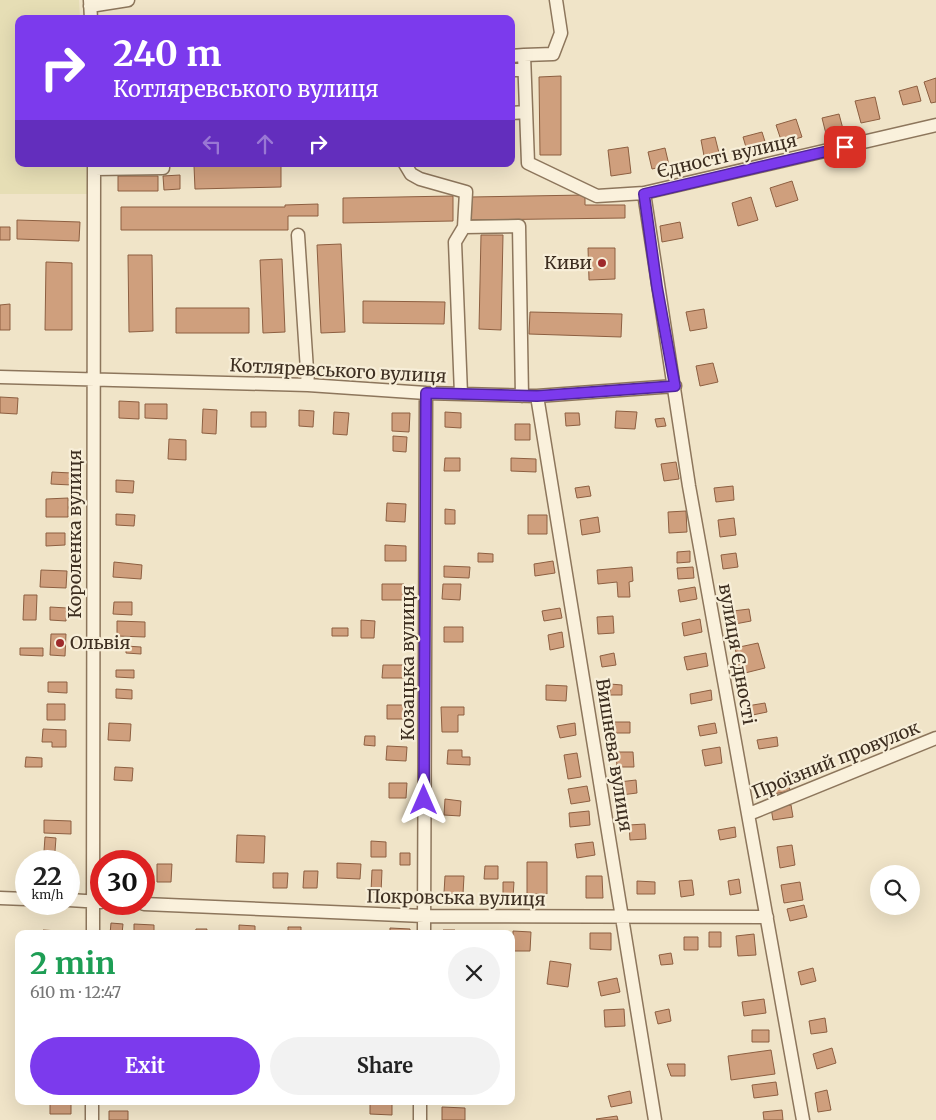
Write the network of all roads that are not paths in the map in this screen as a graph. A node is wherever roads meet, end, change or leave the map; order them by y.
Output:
1 (128, 0) edge
2 (556, 0) edge
3 (90, 8) edge
4 (518, 56) edge
5 (515, 70) edge
6 (524, 70) junction
7 (515, 112) edge
8 (526, 112) junction
9 (936, 125) edge
10 (94, 167) edge
11 (129, 167) edge
12 (164, 167) edge
13 (407, 167) edge
14 (644, 194) junction
15 (464, 227) junction
16 (298, 235) dead end
17 (0, 376) edge
18 (93, 379) junction
19 (308, 385) junction
20 (675, 386) junction
21 (426, 393) junction
22 (461, 394) junction
23 (522, 396) junction
24 (537, 396) junction
25 (936, 738) edge
26 (749, 814) junction
27 (97, 850) edge
28 (0, 898) edge
29 (15, 899) edge
30 (155, 904) edge
31 (95, 915) edge
32 (424, 916) junction
33 (767, 917) junction
34 (622, 918) junction
35 (94, 930) edge
36 (424, 930) edge
37 (92, 1105) edge
38 (420, 1105) edge
39 (92, 1120) edge
40 (420, 1120) edge
41 (655, 1120) edge
42 (803, 1120) edge

1 - 3 street
2 - 4 street
4 - 6 street
5 - 6 street
6 - 8 street
7 - 8 street
8 - 14 street, Єдності вулиця
9 - 14 street, Єдності вулиця
10 - 18 street, Короленка вулиця
11 - 12 street
13 - 15 street
14 - 20 street, вулиця Єдності
15 - 22 street
15 - 23 street
16 - 19 street
17 - 18 street, Котляревського вулиця
18 - 19 street, Котляревського вулиця
18 - 27 street, Короленка вулиця
19 - 21 street, Котляревського вулиця
20 - 24 street, Котляревського вулиця
20 - 26 street, вулиця Єдності
21 - 22 street, Котляревського вулиця
21 - 32 street, Козацька вулиця
22 - 23 street, Котляревського вулиця
23 - 24 street, Котляревського вулиця
24 - 34 street, Вишнева вулиця
25 - 26 street, Проїзний провулок
26 - 33 street, вулиця Єдності
28 - 29 street
30 - 32 street, Покровська вулиця
31 - 35 street, Короленка вулиця
32 - 34 street, Покровська вулиця
32 - 36 street, Козацька вулиця
33 - 34 street, Покровська вулиця
33 - 42 street, вулиця Єдності
34 - 41 street, Вишнева вулиця
37 - 39 street
38 - 40 street

